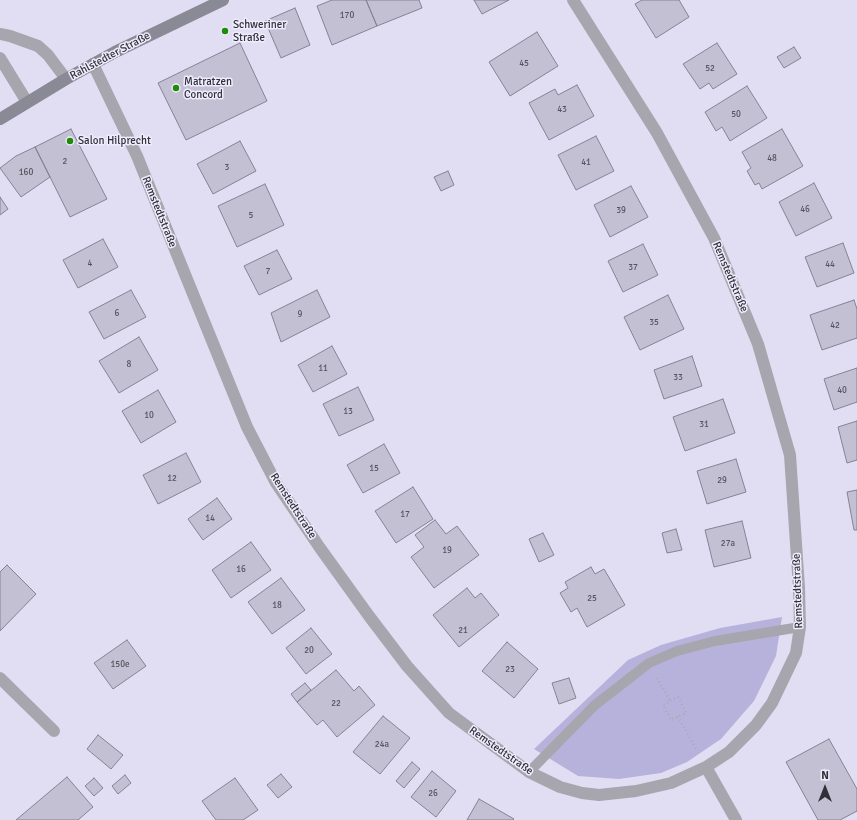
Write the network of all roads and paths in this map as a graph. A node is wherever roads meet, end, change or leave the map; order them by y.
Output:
1 (223, 0) edge
2 (573, 0) edge
3 (0, 34) edge
4 (0, 58) edge
5 (93, 64) junction
6 (66, 79) junction
7 (26, 102) junction
8 (0, 119) edge
9 (800, 627) junction
10 (649, 663) junction
11 (0, 678) edge
12 (671, 701) junction
13 (678, 716) junction
14 (54, 731) dead end
15 (706, 767) junction
16 (530, 772) junction
17 (736, 820) edge

1 - 5 main road, Rahlstedter Straße
2 - 9 street, Remstedtstraße
3 - 6 street
4 - 7 street
5 - 6 main road, Rahlstedter Straße
5 - 16 street, Remstedtstraße
6 - 7 main road, Rahlstedter Straße
7 - 8 main road, Rahlstedter Straße
9 - 10 lane
9 - 15 street, Remstedtstraße
10 - 12 path
10 - 16 lane
11 - 14 street
12 - 13 path
12 - 13 path
13 - 15 path
15 - 16 street, Remstedtstraße
15 - 17 street

